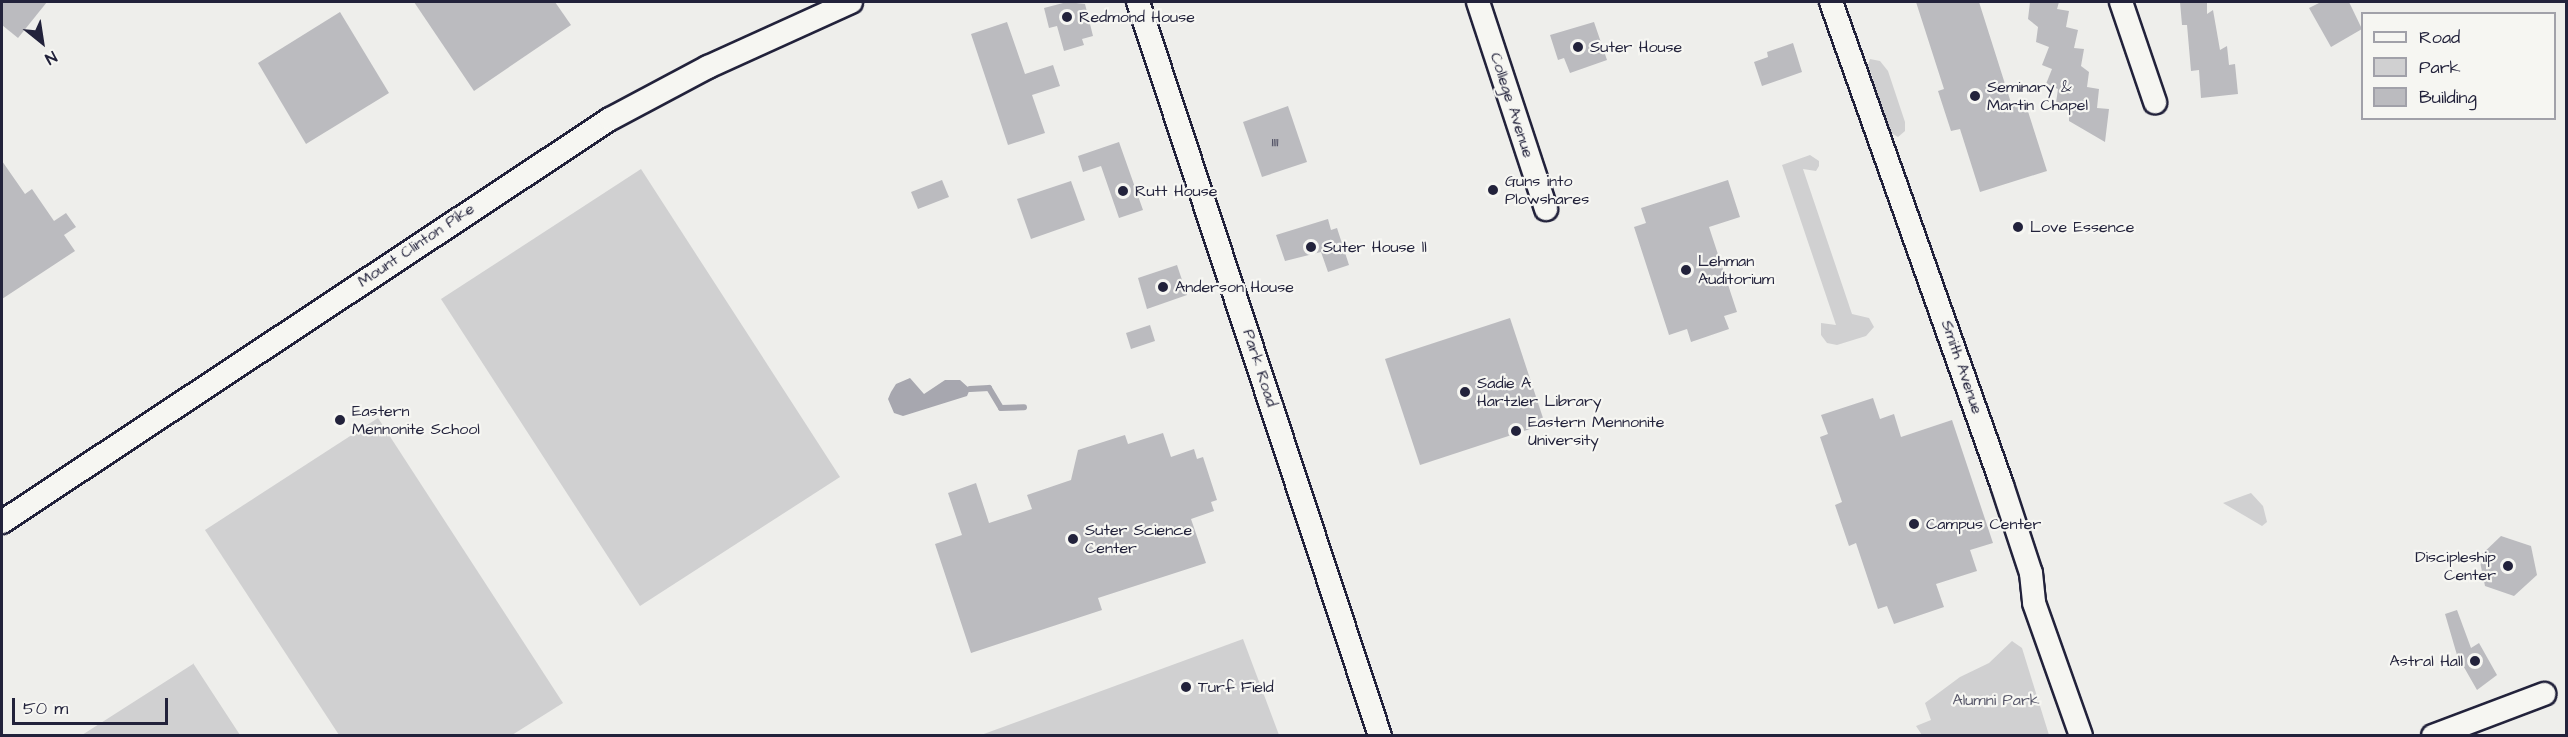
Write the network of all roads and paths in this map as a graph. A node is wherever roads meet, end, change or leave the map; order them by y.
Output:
1 (836, 2) edge
2 (851, 2) edge
3 (1138, 2) edge
4 (1478, 2) edge
5 (1831, 2) edge
6 (2121, 2) edge
7 (811, 19) junction
8 (2155, 102) dead end
9 (1546, 209) dead end
10 (2, 522) edge
11 (2544, 694) dead end
12 (1380, 735) edge
13 (2081, 735) edge
14 (2433, 735) edge

1 - 7 street
2 - 7 street, Mount Clinton Pike
3 - 12 street, Park Road
4 - 9 street, College Avenue
5 - 13 street, Smith Avenue
6 - 8 street
7 - 10 street, Mount Clinton Pike
11 - 14 street

